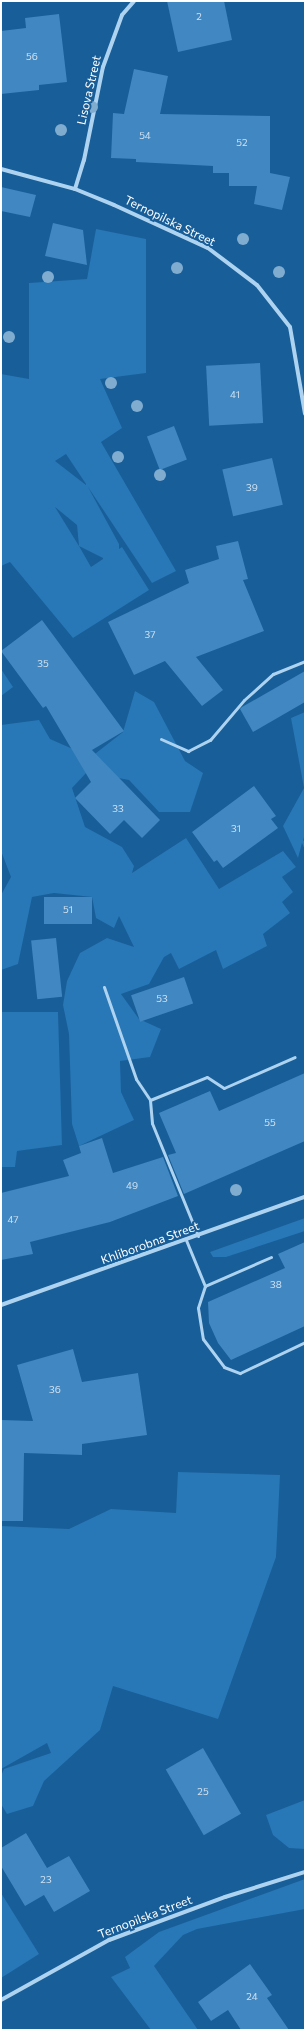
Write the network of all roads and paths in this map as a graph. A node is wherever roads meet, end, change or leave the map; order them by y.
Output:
1 (134, 1) edge
2 (1, 169) edge
3 (75, 189) junction
4 (305, 414) edge
5 (305, 661) edge
6 (161, 739) dead end
7 (104, 987) dead end
8 (295, 1057) dead end
9 (150, 1100) junction
10 (305, 1197) edge
11 (198, 1236) junction
12 (186, 1240) junction
13 (271, 1257) dead end
14 (205, 1286) junction
15 (1, 1305) edge
16 (305, 1342) edge
17 (305, 1872) edge
18 (1, 2000) edge

1 - 3 street, Lisova Street
2 - 3 street, Ternopilska Street
3 - 4 street, Ternopilska Street
5 - 6 lane
7 - 9 lane
8 - 9 lane
9 - 11 lane
10 - 11 street, Khliborobna Street
11 - 12 street, Khliborobna Street
12 - 14 lane
12 - 15 street, Khliborobna Street
13 - 14 lane
14 - 16 lane
17 - 18 street, Ternopilska Street

